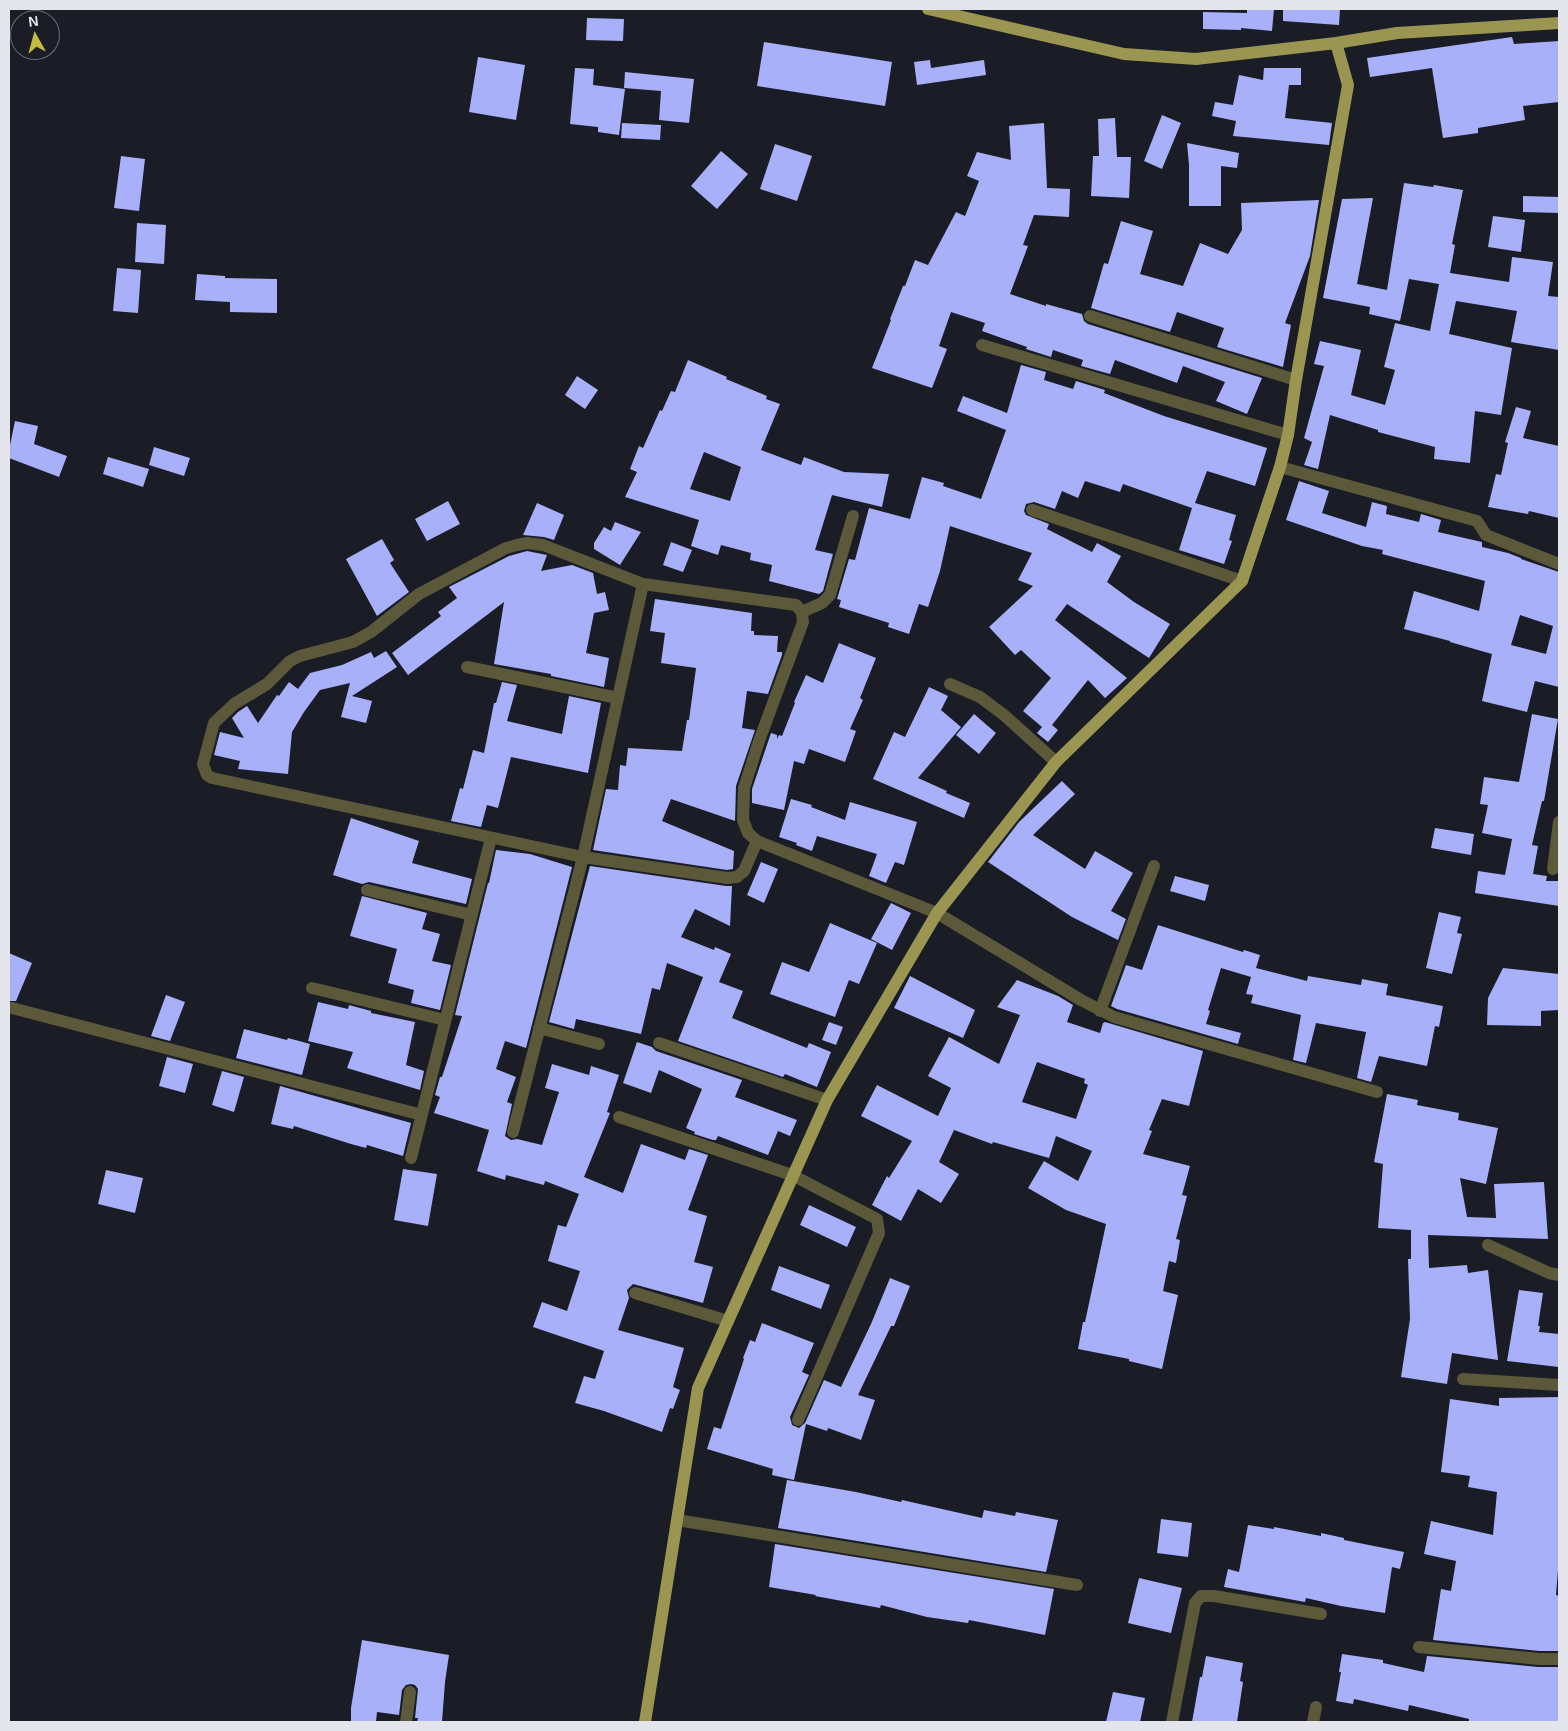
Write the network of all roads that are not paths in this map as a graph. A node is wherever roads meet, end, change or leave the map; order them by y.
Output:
1 (928, 9) edge
2 (1559, 23) edge
3 (1336, 43) junction
4 (1090, 316) dead end
5 (982, 345) dead end
6 (1296, 380) junction
7 (1288, 435) junction
8 (1280, 467) junction
9 (1032, 510) dead end
10 (853, 516) dead end
11 (1559, 564) edge
12 (1242, 581) junction
13 (643, 584) junction
14 (802, 612) junction
15 (467, 667) dead end
16 (950, 684) dead end
17 (618, 698) junction
18 (1056, 762) junction
19 (1559, 822) edge
20 (491, 838) junction
21 (757, 841) junction
22 (583, 857) junction
23 (1154, 866) dead end
24 (1553, 869) dead end
25 (366, 890) dead end
26 (937, 913) junction
27 (472, 915) junction
28 (312, 988) dead end
29 (12, 1008) dead end
30 (1100, 1011) junction
31 (446, 1020) junction
32 (539, 1028) junction
33 (659, 1043) dead end
34 (599, 1044) dead end
35 (1377, 1092) dead end
36 (827, 1100) junction
37 (422, 1115) junction
38 (619, 1117) dead end
39 (513, 1132) dead end
40 (412, 1158) dead end
41 (792, 1175) junction
42 (1488, 1245) dead end
43 (1559, 1274) edge
44 (635, 1293) dead end
45 (728, 1321) junction
46 (1463, 1378) dead end
47 (1559, 1384) edge
48 (798, 1420) dead end
49 (677, 1520) junction
50 (1077, 1585) dead end
51 (1321, 1614) dead end
52 (1419, 1647) dead end
53 (1559, 1660) edge
54 (410, 1692) dead end
55 (1316, 1707) dead end
56 (406, 1722) edge
57 (645, 1722) edge
58 (1172, 1722) edge
59 (1313, 1722) edge

1 - 3 main road
2 - 3 main road
3 - 6 main road
4 - 6 street
5 - 7 street
6 - 7 main road
7 - 8 main road
8 - 11 street
8 - 12 main road
9 - 12 street
10 - 14 street
12 - 18 main road
13 - 14 street
13 - 17 street
13 - 20 street
14 - 21 street
15 - 17 street
16 - 18 street
17 - 22 street
18 - 26 main road
19 - 24 street
20 - 22 street
20 - 27 street
21 - 22 street
21 - 26 street
22 - 32 street
23 - 30 street
25 - 27 street
26 - 30 street
26 - 36 main road
27 - 31 street
28 - 31 street
29 - 37 street
30 - 35 street
31 - 37 street
32 - 34 street
32 - 39 street
33 - 36 street
36 - 41 main road
37 - 40 street
38 - 41 street
41 - 45 main road
41 - 48 street
42 - 43 street
44 - 45 street
45 - 49 main road
46 - 47 street
49 - 50 street
49 - 57 main road
51 - 58 street
52 - 53 street
54 - 56 street
55 - 59 street

